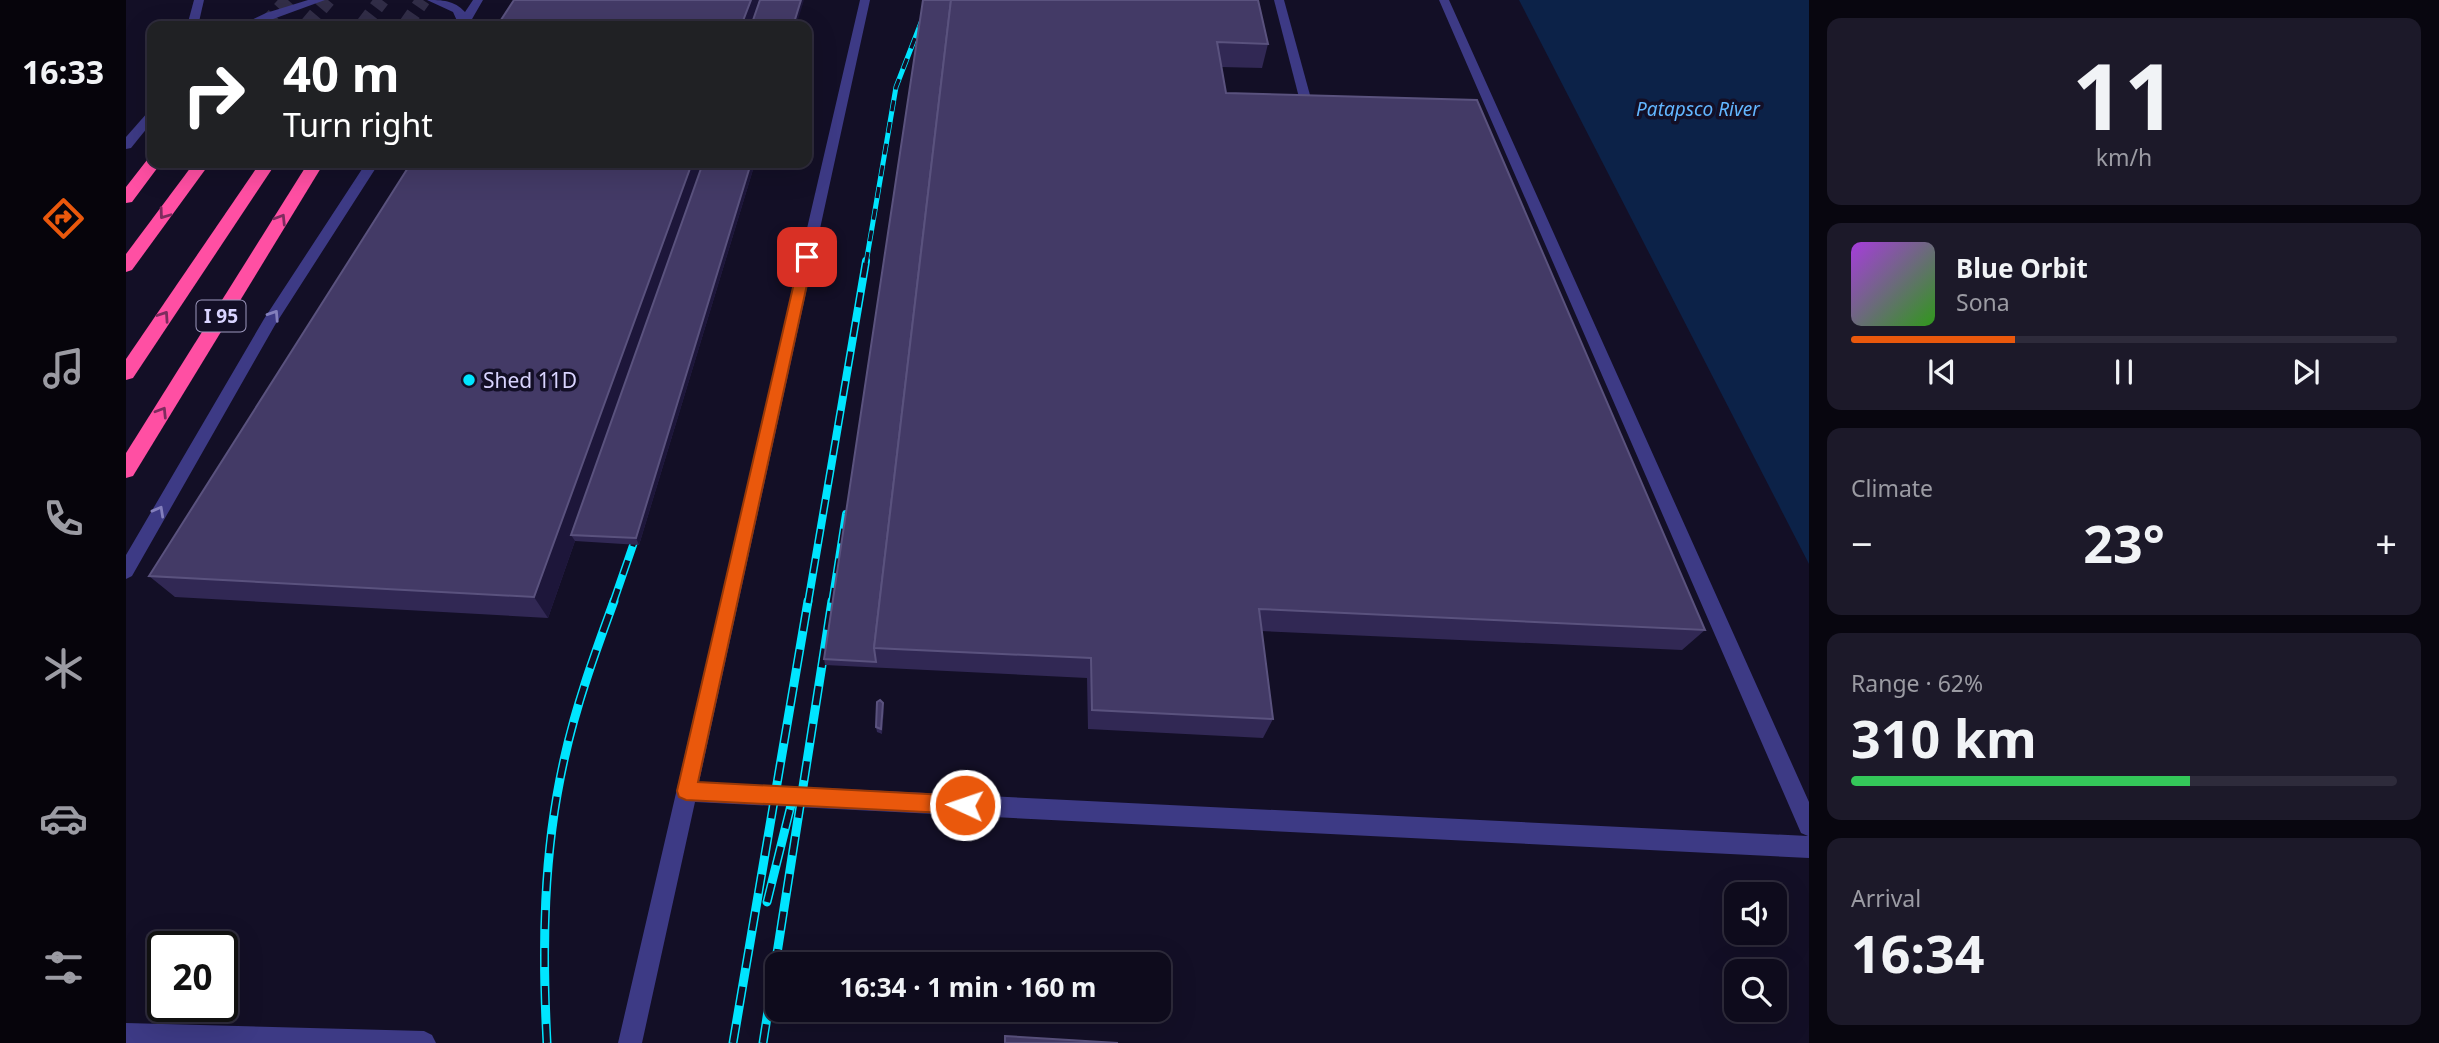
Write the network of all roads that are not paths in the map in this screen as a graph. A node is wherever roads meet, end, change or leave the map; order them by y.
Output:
1 (199, 0) edge
2 (320, 0) edge
3 (432, 0) edge
4 (478, 0) edge
5 (865, 0) edge
6 (1279, 0) edge
7 (1444, 0) edge
8 (193, 21) edge
9 (256, 21) edge
10 (462, 21) edge
11 (465, 21) edge
12 (1310, 117) edge
13 (147, 120) edge
14 (126, 145) edge
15 (149, 168) edge
16 (198, 168) edge
17 (265, 168) edge
18 (313, 168) edge
19 (369, 168) edge
20 (126, 198) edge
21 (126, 266) edge
22 (126, 373) edge
23 (126, 470) edge
24 (126, 571) edge
25 (686, 791) junction
26 (1809, 826) edge
27 (1809, 847) edge
28 (126, 1035) edge
29 (424, 1043) edge
30 (629, 1043) edge

1 - 8 street
2 - 9 street
3 - 10 street
4 - 11 street
5 - 25 street
6 - 12 street
7 - 26 street
13 - 14 street
15 - 20 highway
16 -> 21 highway
22 -> 17 highway, I 95
23 -> 18 highway, I 95
24 -> 19 street
25 - 27 street
25 - 30 street
28 - 29 street

